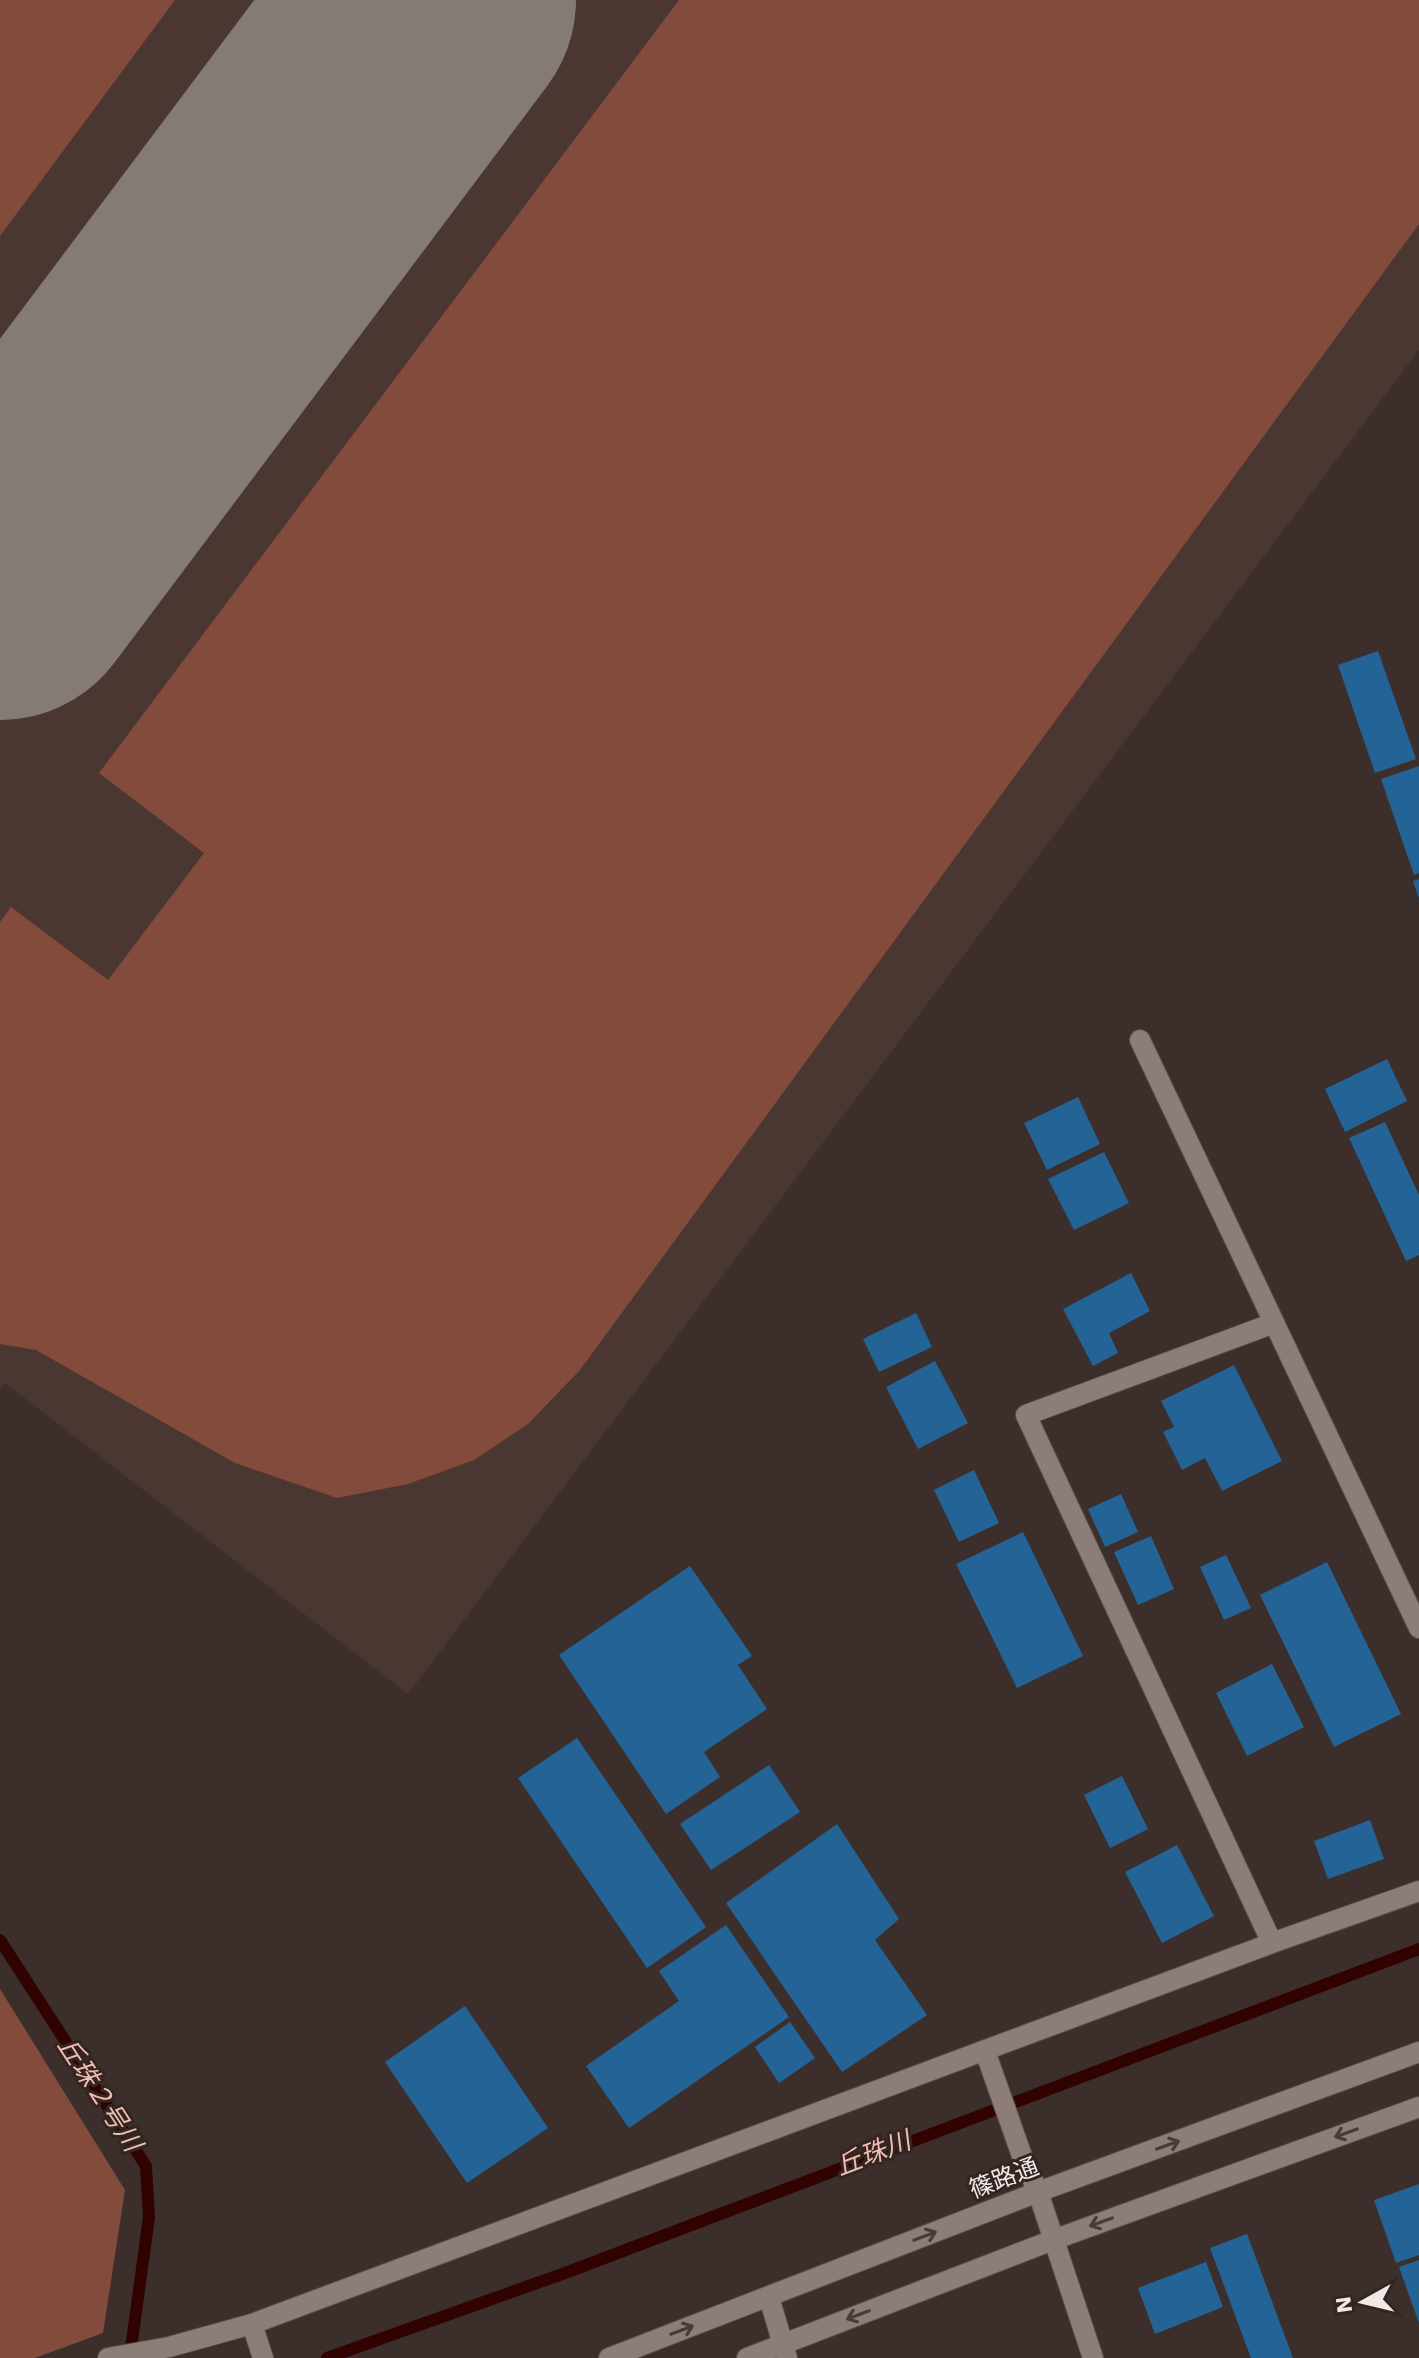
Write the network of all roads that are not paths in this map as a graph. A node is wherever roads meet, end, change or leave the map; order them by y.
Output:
1 (1140, 1040) dead end
2 (1274, 1323) junction
3 (1419, 1628) edge
4 (1419, 1891) edge
5 (1272, 1943) junction
6 (985, 2051) junction
7 (1419, 2052) edge
8 (1419, 2107) edge
9 (1038, 2192) junction
10 (1053, 2240) junction
11 (769, 2297) junction
12 (252, 2324) junction
13 (784, 2351) edge
14 (261, 2352) edge
15 (108, 2358) edge
16 (609, 2358) edge
17 (747, 2358) edge
18 (1093, 2358) edge

1 - 2 street
2 - 3 street
2 - 5 street
4 - 5 street
5 - 6 street
6 - 9 street
6 - 12 street
9 -> 7 street, 篠路通
8 -> 10 street
9 - 10 street
11 -> 9 street, 篠路通
10 -> 13 street
10 - 18 street
11 - 13 street
16 -> 11 street, 篠路通
12 - 14 street
12 - 15 street
13 - 17 street

